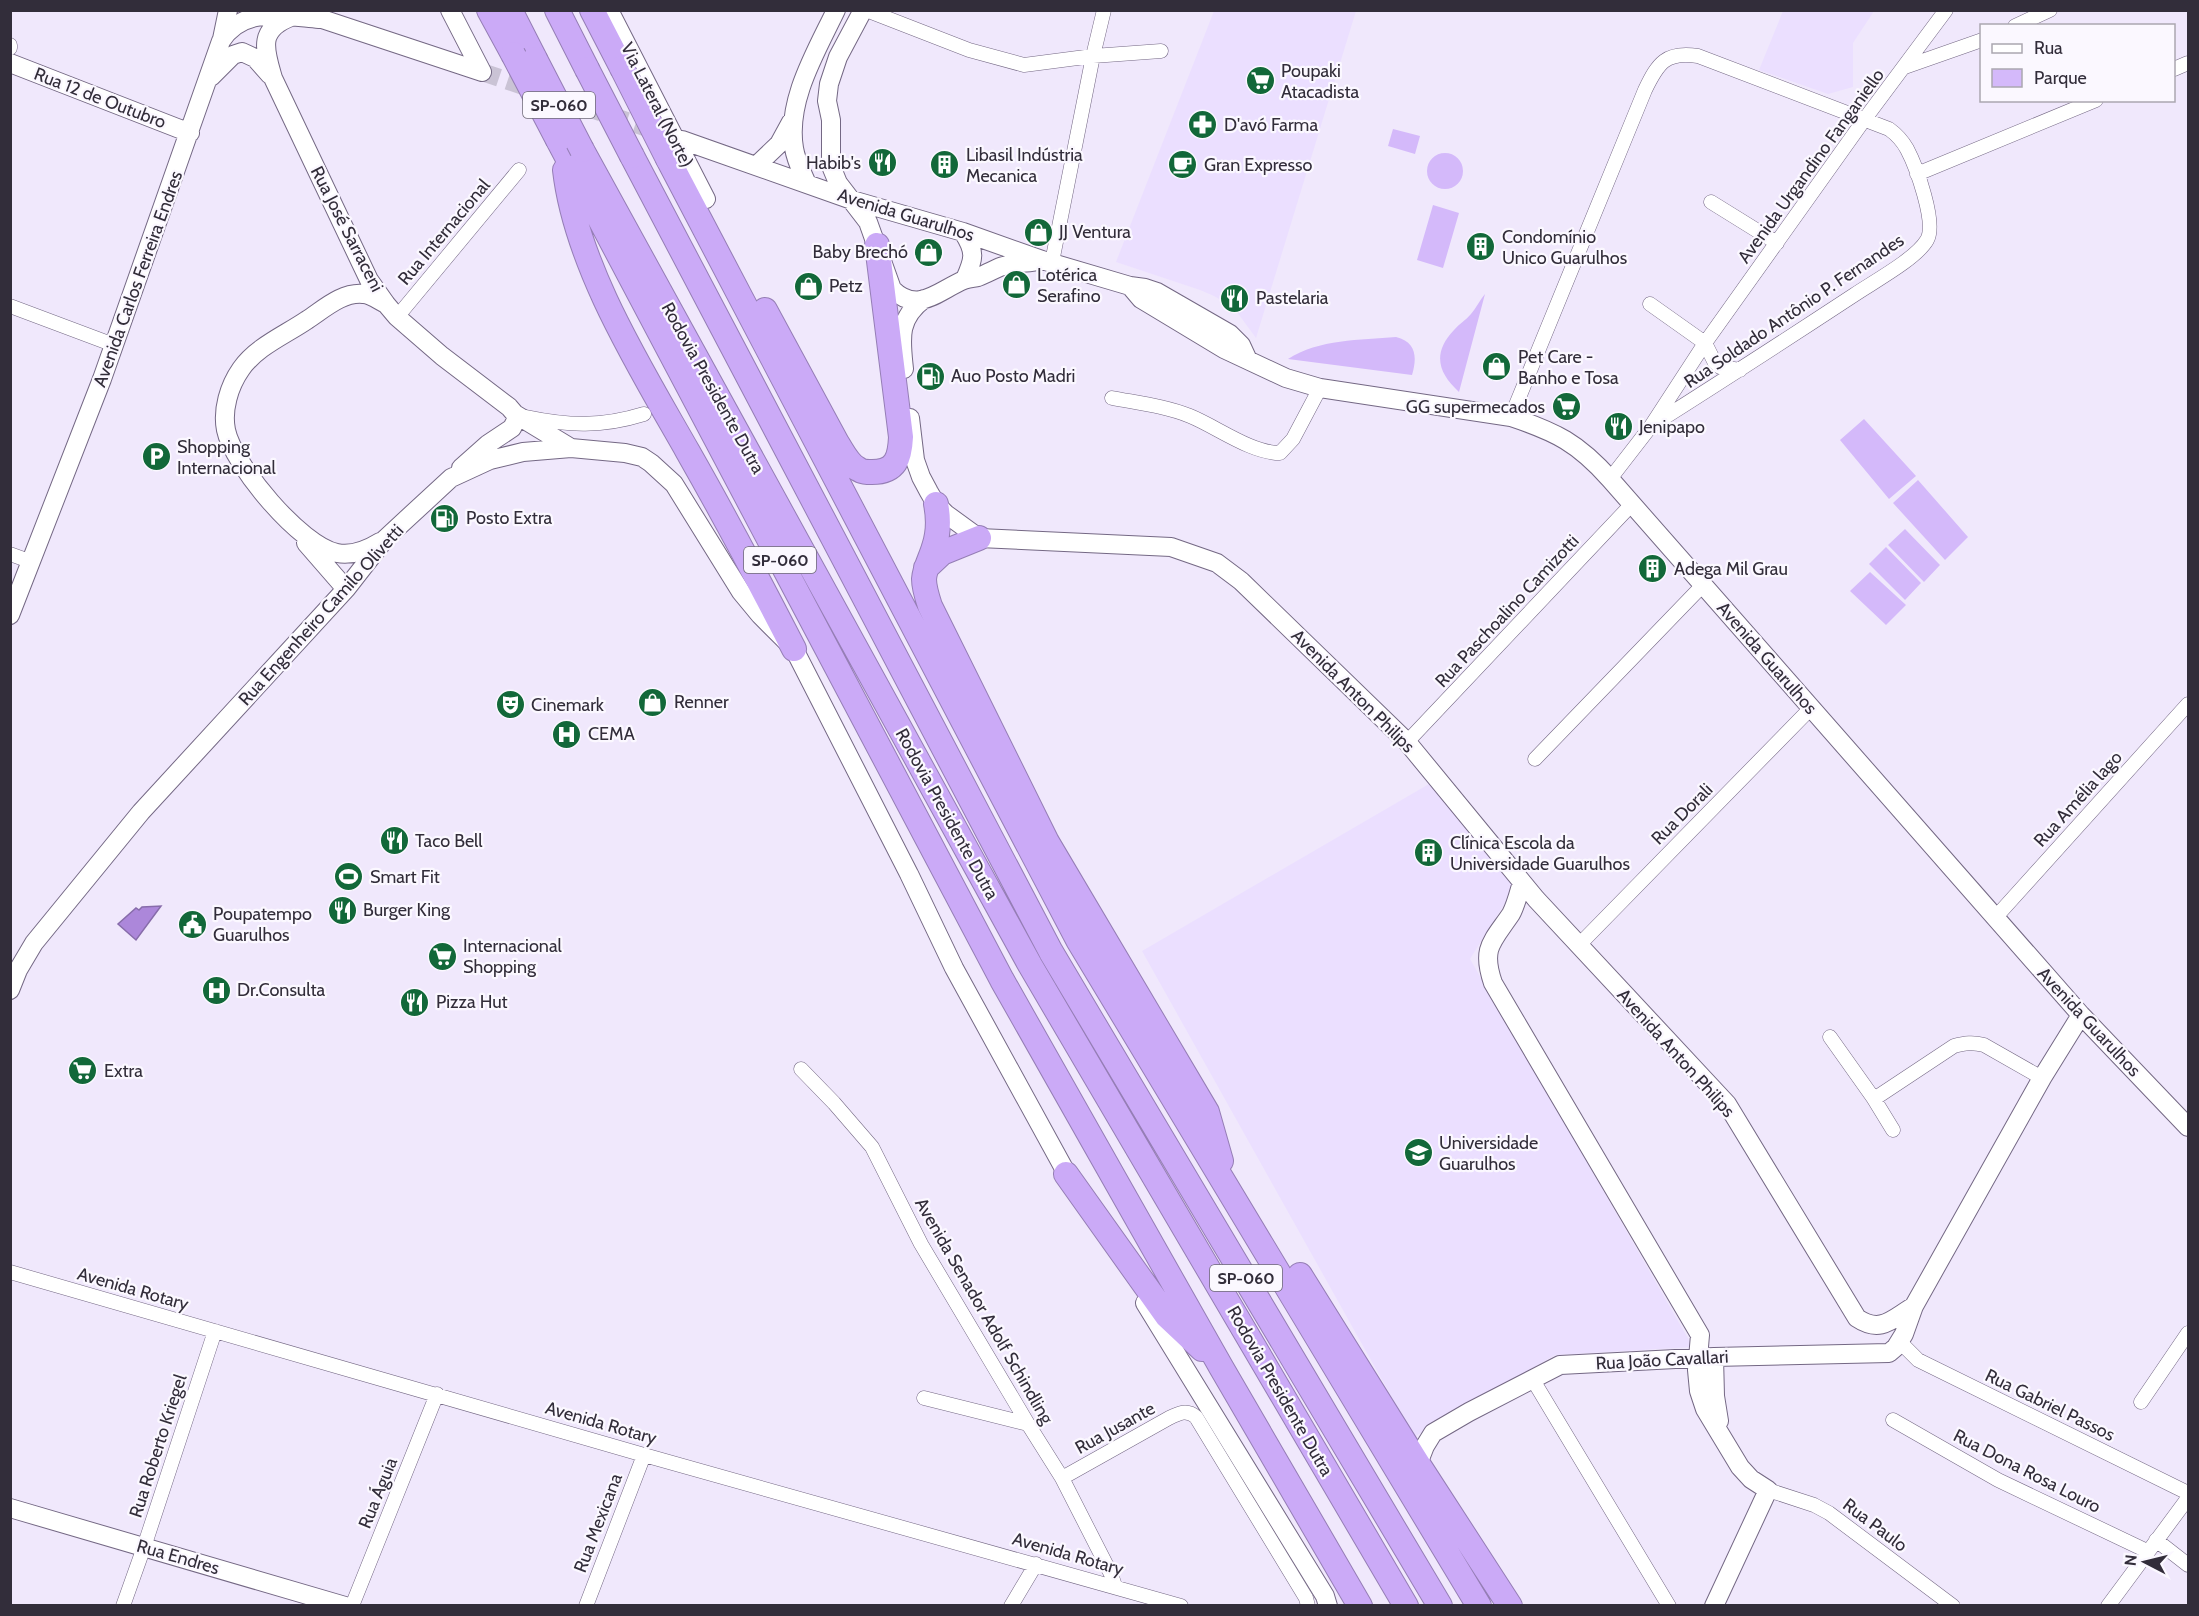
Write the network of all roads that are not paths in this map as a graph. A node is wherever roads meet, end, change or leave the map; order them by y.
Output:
1 (228, 10) edge
2 (450, 10) edge
3 (489, 10) edge
4 (510, 10) edge
5 (557, 10) edge
6 (592, 10) edge
7 (609, 10) edge
8 (836, 10) edge
9 (864, 10) edge
10 (1104, 10) edge
11 (1946, 10) edge
12 (2050, 10) edge
13 (296, 14) edge
14 (2019, 24) edge
15 (221, 41) junction
16 (1980, 41) edge
17 (1161, 51) dead end
18 (1093, 56) junction
19 (524, 57) junction
20 (10, 63) edge
21 (1905, 67) junction
22 (809, 68) junction
23 (831, 75) junction
24 (273, 78) junction
25 (208, 81) junction
26 (2091, 102) edge
27 (793, 117) junction
28 (1864, 120) junction
29 (190, 133) junction
30 (682, 140) dead end
31 (568, 148) junction
32 (756, 166) junction
33 (672, 167) junction
34 (519, 170) dead end
35 (1917, 174) junction
36 (807, 184) junction
37 (706, 199) junction
38 (852, 200) junction
39 (1711, 202) dead end
40 (963, 232) junction
41 (1777, 243) junction
42 (877, 245) junction
43 (358, 253) junction
44 (1047, 261) junction
45 (965, 279) junction
46 (345, 295) junction
47 (924, 299) junction
48 (1650, 304) dead end
49 (10, 306) edge
50 (392, 310) junction
51 (1705, 343) junction
52 (114, 345) junction
53 (1740, 370) junction
54 (1320, 388) junction
55 (1112, 398) dead end
56 (515, 414) junction
57 (644, 414) dead end
58 (1511, 417) junction
59 (1651, 426) junction
60 (571, 448) junction
61 (451, 478) junction
62 (1610, 479) junction
63 (936, 504) junction
64 (1632, 504) junction
65 (291, 526) junction
66 (979, 538) junction
67 (385, 539) junction
68 (10, 554) edge
69 (32, 562) junction
70 (926, 568) junction
71 (1703, 585) junction
72 (346, 589) junction
73 (10, 615) edge
74 (794, 650) junction
75 (2188, 704) edge
76 (1812, 708) junction
77 (1407, 742) junction
78 (1535, 759) dead end
79 (1522, 882) junction
80 (1536, 899) junction
81 (1512, 911) junction
82 (1995, 918) junction
83 (1578, 946) junction
84 (10, 990) edge
85 (2081, 1015) junction
86 (1830, 1037) dead end
87 (801, 1069) dead end
88 (2042, 1078) junction
89 (1874, 1099) junction
90 (2188, 1126) edge
91 (1893, 1130) dead end
92 (1066, 1174) junction
93 (1227, 1187) junction
94 (1248, 1219) junction
95 (10, 1272) edge
96 (1914, 1306) junction
97 (1857, 1318) junction
98 (1881, 1325) junction
99 (215, 1331) junction
100 (2188, 1333) edge
101 (1900, 1342) junction
102 (1841, 1352) junction
103 (1883, 1354) junction
104 (1706, 1358) junction
105 (1221, 1367) junction
106 (1533, 1380) junction
107 (437, 1394) junction
108 (924, 1398) dead end
109 (2141, 1402) dead end
110 (1893, 1420) dead end
111 (1028, 1424) junction
112 (644, 1455) junction
113 (1418, 1464) junction
114 (1062, 1478) junction
115 (1768, 1490) junction
116 (2187, 1500) edge
117 (10, 1508) edge
118 (2151, 1545) junction
119 (144, 1547) junction
120 (1036, 1564) junction
121 (2188, 1565) edge
122 (1115, 1586) junction
123 (123, 1605) edge
124 (345, 1605) edge
125 (352, 1605) edge
126 (586, 1605) edge
127 (1011, 1605) edge
128 (1181, 1605) edge
129 (1308, 1605) edge
130 (1328, 1605) edge
131 (1360, 1605) edge
132 (1406, 1605) edge
133 (1440, 1605) edge
134 (1479, 1605) edge
135 (1510, 1605) edge
136 (1669, 1605) edge
137 (1714, 1605) edge
138 (1953, 1605) edge
139 (2108, 1605) edge

1 - 15 street, Avenida Carlos Ferreira Endres
2 - 13 street
3 - 19 highway, Rodovia Presidente Dutra / SP-060
4 - 19 highway, Rodovia Presidente Dutra / SP-060
5 - 133 highway, Rodovia Presidente Dutra / SP-060, bridge
6 - 33 highway, SP-060, bridge
7 - 37 street, Via Lateral (Norte)
8 - 22 street
9 - 18 street
9 - 23 street
10 - 18 street
11 - 21 street, Avenida Urgandino Fanganiello
12 - 14 street
13 - 15 street
13 - 24 street, Rua José Sarraceni
15 - 25 street, Avenida Carlos Ferreira Endres
16 - 21 street
17 - 18 street
18 - 44 street
19 - 31 highway, Rodovia Presidente Dutra / SP-060, bridge
20 - 29 street, Rua 12 de Outubro
21 - 28 street, Avenida Urgandino Fanganiello
22 - 23 street
22 - 27 street
23 - 38 street
24 - 25 street, Rua José Sarraceni
24 - 43 street, Rua José Sarraceni
25 - 29 street, Avenida Carlos Ferreira Endres
26 - 35 street
27 - 32 street
27 - 36 street
28 - 35 street, Rua Soldado Antônio P. Fernandes
28 - 41 street, Avenida Urgandino Fanganiello
28 - 58 street, Rua Soldado Antônio P. Fernandes
29 - 52 street, Avenida Carlos Ferreira Endres
30 - 32 street, Avenida Guarulhos
31 - 74 highway
31 - 105 highway, Rodovia Presidente Dutra / SP-060
31 - 132 highway, Rodovia Presidente Dutra / SP-060
32 - 36 street, Avenida Guarulhos
33 - 37 highway
33 - 93 highway, SP-060
34 - 50 street, Rua Internacional
35 - 53 street, Rua Soldado Antônio P. Fernandes
36 - 38 street, Avenida Guarulhos
37 - 42 highway
38 - 40 street, Avenida Guarulhos
38 - 42 street
39 - 41 street
40 - 44 street, Avenida Guarulhos
40 - 45 street
41 - 51 street, Avenida Urgandino Fanganiello
42 - 47 street
43 - 46 street
43 - 50 street, Rua José Sarraceni
44 - 45 street
44 - 54 street, Avenida Guarulhos
45 - 47 street
46 - 50 street
46 - 65 street
47 - 63 street
48 - 51 street
49 - 52 street
50 - 56 street, Rua José Sarraceni
51 - 53 street
51 - 59 street, Avenida Urgandino Fanganiello
52 - 69 street, Avenida Carlos Ferreira Endres
53 - 59 street, Rua Soldado Antônio P. Fernandes
54 - 55 street
54 - 58 street, Avenida Guarulhos
56 - 57 street
56 - 60 street, Rua José Sarraceni
56 - 61 street
58 - 62 street, Avenida Guarulhos
59 - 62 street, Avenida Urgandino Fanganiello
60 - 61 street, Rua Engenheiro Camilo Olivetti
60 - 74 street, Rua Engenheiro Camilo Olivetti
61 - 67 street, Rua Engenheiro Camilo Olivetti
62 - 64 street, Avenida Guarulhos
63 - 66 street
63 - 70 highway
64 - 71 street, Avenida Guarulhos
64 - 77 street, Rua Paschoalino Camizotti
65 - 67 street
65 - 72 street
66 - 70 highway
66 - 77 street, Avenida Anton Philips
67 - 72 street, Rua Engenheiro Camilo Olivetti
68 - 69 street
69 - 73 street, Avenida Carlos Ferreira Endres
70 - 93 highway
71 - 76 street, Avenida Guarulhos
71 - 78 street
72 - 84 street, Rua Engenheiro Camilo Olivetti
74 - 92 street, Rua Engenheiro Camilo Olivetti
75 - 82 street, Rua Amélia lago
76 - 82 street, Avenida Guarulhos
76 - 83 street, Rua Dorali
77 - 79 street, Avenida Anton Philips
79 - 80 street, Avenida Anton Philips
79 - 81 street
80 - 81 street
80 - 83 street, Avenida Anton Philips
81 - 104 street
82 - 85 street, Avenida Guarulhos
83 - 97 street, Avenida Anton Philips
85 - 88 street
85 - 90 street, Avenida Guarulhos
86 - 89 street
87 - 111 street, Avenida Senador Adolf Schindling
88 - 89 street
88 - 96 street
89 - 91 street
92 - 105 highway
92 - 130 street, Rua Engenheiro Camilo Olivetti
93 - 94 highway, SP-060
94 - 113 highway
94 - 134 highway, SP-060
95 - 99 street, Avenida Rotary
96 - 98 street
96 - 101 street
97 - 98 street
97 - 102 street
98 - 103 street
99 - 107 street, Avenida Rotary
99 - 119 street, Rua Roberto Kriegel
100 - 109 street
101 - 103 street
101 - 116 street, Rua Gabriel Passos
102 - 103 street, Rua João Cavallari
102 - 104 street, Rua João Cavallari
104 - 106 street, Rua João Cavallari
104 - 115 street
105 - 131 highway, Rodovia Presidente Dutra / SP-060
106 - 113 street, Rua João Cavallari
106 - 136 street
107 - 112 street, Avenida Rotary
107 - 125 street, Rua Águia
108 - 111 street
110 - 118 street, Rua Dona Rosa Louro
111 - 114 street, Avenida Senador Adolf Schindling
112 - 120 street, Avenida Rotary
112 - 126 street, Rua Mexicana
113 - 135 highway
114 - 122 street, Avenida Senador Adolf Schindling
114 - 129 street, Rua Jusante
115 - 137 street
115 - 138 street, Rua Paulo
116 - 118 street
117 - 119 street, Rua Endres
118 - 121 street, Rua Dona Rosa Louro
118 - 139 street
119 - 123 street, Rua Roberto Kriegel
119 - 124 street, Rua Endres
120 - 122 street, Avenida Rotary
120 - 127 street
122 - 128 street, Avenida Rotary

